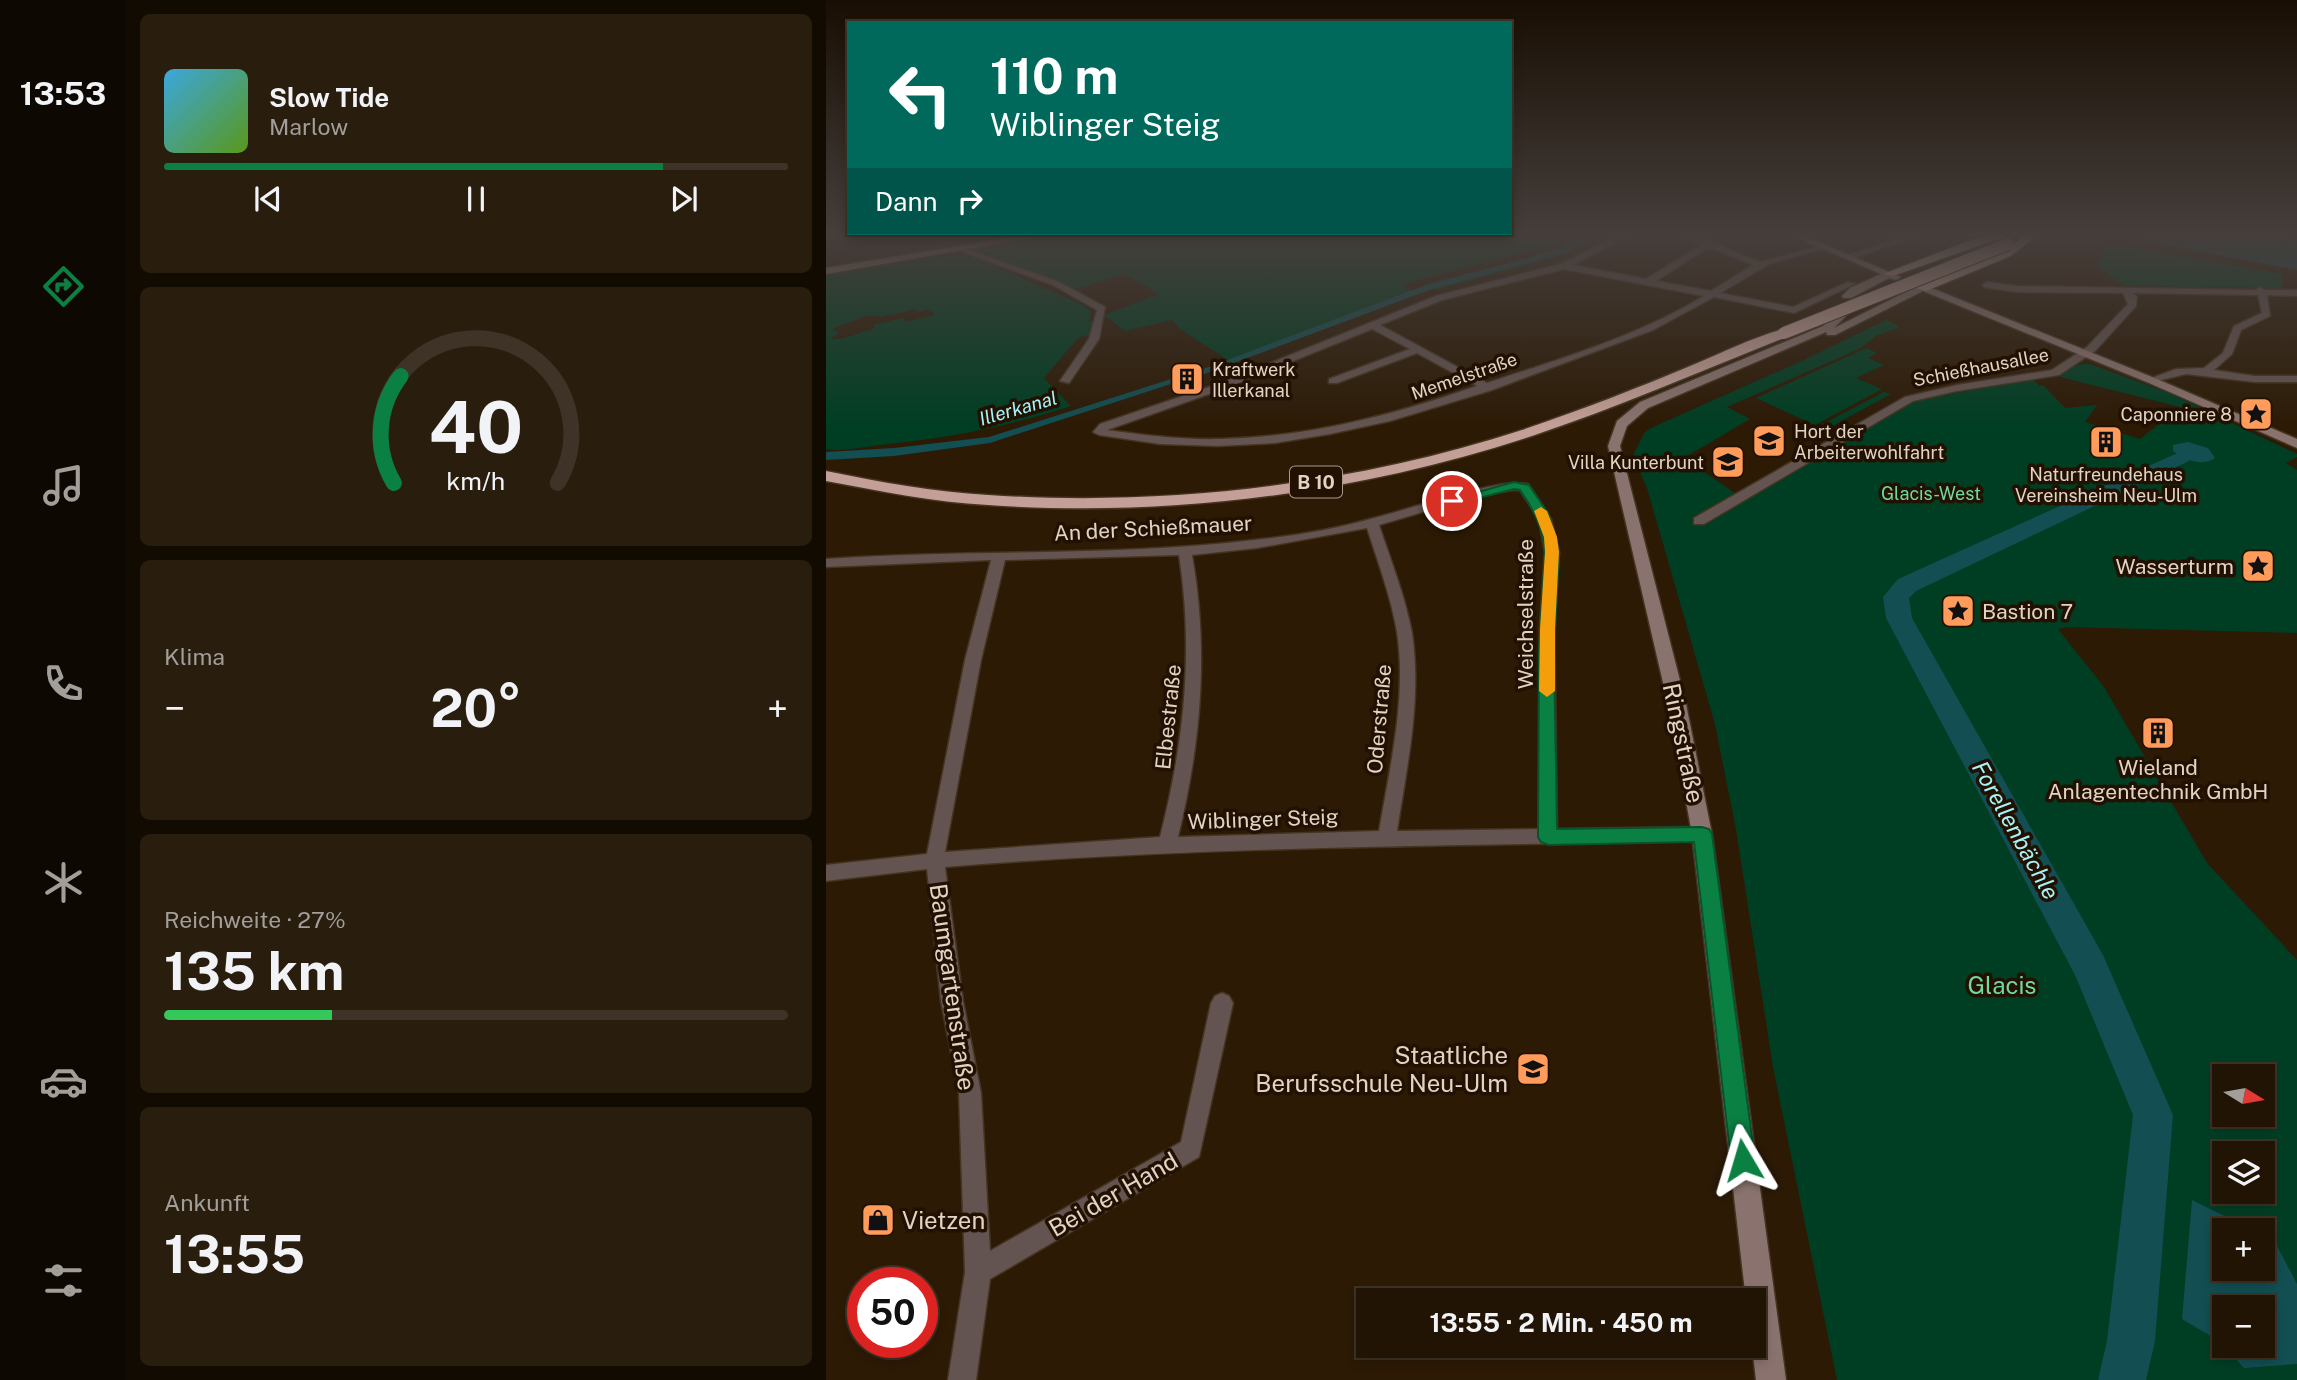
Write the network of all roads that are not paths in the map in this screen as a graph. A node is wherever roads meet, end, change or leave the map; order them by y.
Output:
1 (1084, 297) edge
2 (1441, 297) edge
3 (1709, 297) edge
4 (1727, 297) edge
5 (1822, 297) edge
6 (1863, 297) edge
7 (1898, 297) edge
8 (1947, 297) edge
9 (2131, 297) edge
10 (2264, 297) edge
11 (1842, 314) dead end
12 (1373, 325) junction
13 (1780, 331) junction
14 (1419, 349) junction
15 (2085, 354) junction
16 (2208, 370) junction
17 (2297, 379) edge
18 (1065, 381) dead end
19 (1333, 381) dead end
20 (2153, 381) junction
21 (1488, 388) junction
22 (2297, 444) edge
23 (826, 460) edge
24 (826, 475) edge
25 (1623, 485) junction
26 (1519, 486) joint
27 (1699, 521) dead end
28 (1372, 523) junction
29 (1185, 552) junction
30 (999, 557) junction
31 (826, 563) edge
32 (1702, 834) junction
33 (1548, 837) junction
34 (1387, 838) junction
35 (1167, 844) junction
36 (935, 858) junction
37 (826, 873) edge
38 (1222, 1003) dead end
39 (978, 1272) junction
40 (962, 1380) edge
41 (1770, 1380) edge

1 - 18 street
2 - 12 street
3 - 21 street, Memelstraße
4 - 5 street
6 - 13 highway, B 10, bridge
7 - 25 main road, Ringstraße
8 - 15 main road
9 - 15 street, Schießhausallee
10 - 16 street
11 - 25 main road, Ringstraße
12 - 14 street
12 - 21 street, Memelstraße
13 - 23 highway, B 10
13 - 24 highway, B 10
14 - 19 street
14 - 21 street
15 - 20 main road
15 - 27 street, Schießhausallee
16 - 17 street
16 - 20 street
20 - 22 main road
25 - 32 main road, Ringstraße
26 - 28 street, An der Schießmauer
26 - 33 street, Weichselstraße
28 - 29 street, An der Schießmauer
28 - 34 street, Oderstraße
29 - 30 street, An der Schießmauer
29 - 35 street, Elbestraße
30 - 31 street, An der Schießmauer
30 - 36 street, Baumgartenstraße
32 - 33 street, Wiblinger Steig
32 - 41 main road, Ringstraße
33 - 34 street, Wiblinger Steig
34 - 35 street, Wiblinger Steig
35 - 36 street, Wiblinger Steig
36 - 37 street, Wiblinger Steig
36 - 39 street, Baumgartenstraße
38 - 39 street, Bei der Hand
39 - 40 street, Baumgartenstraße

